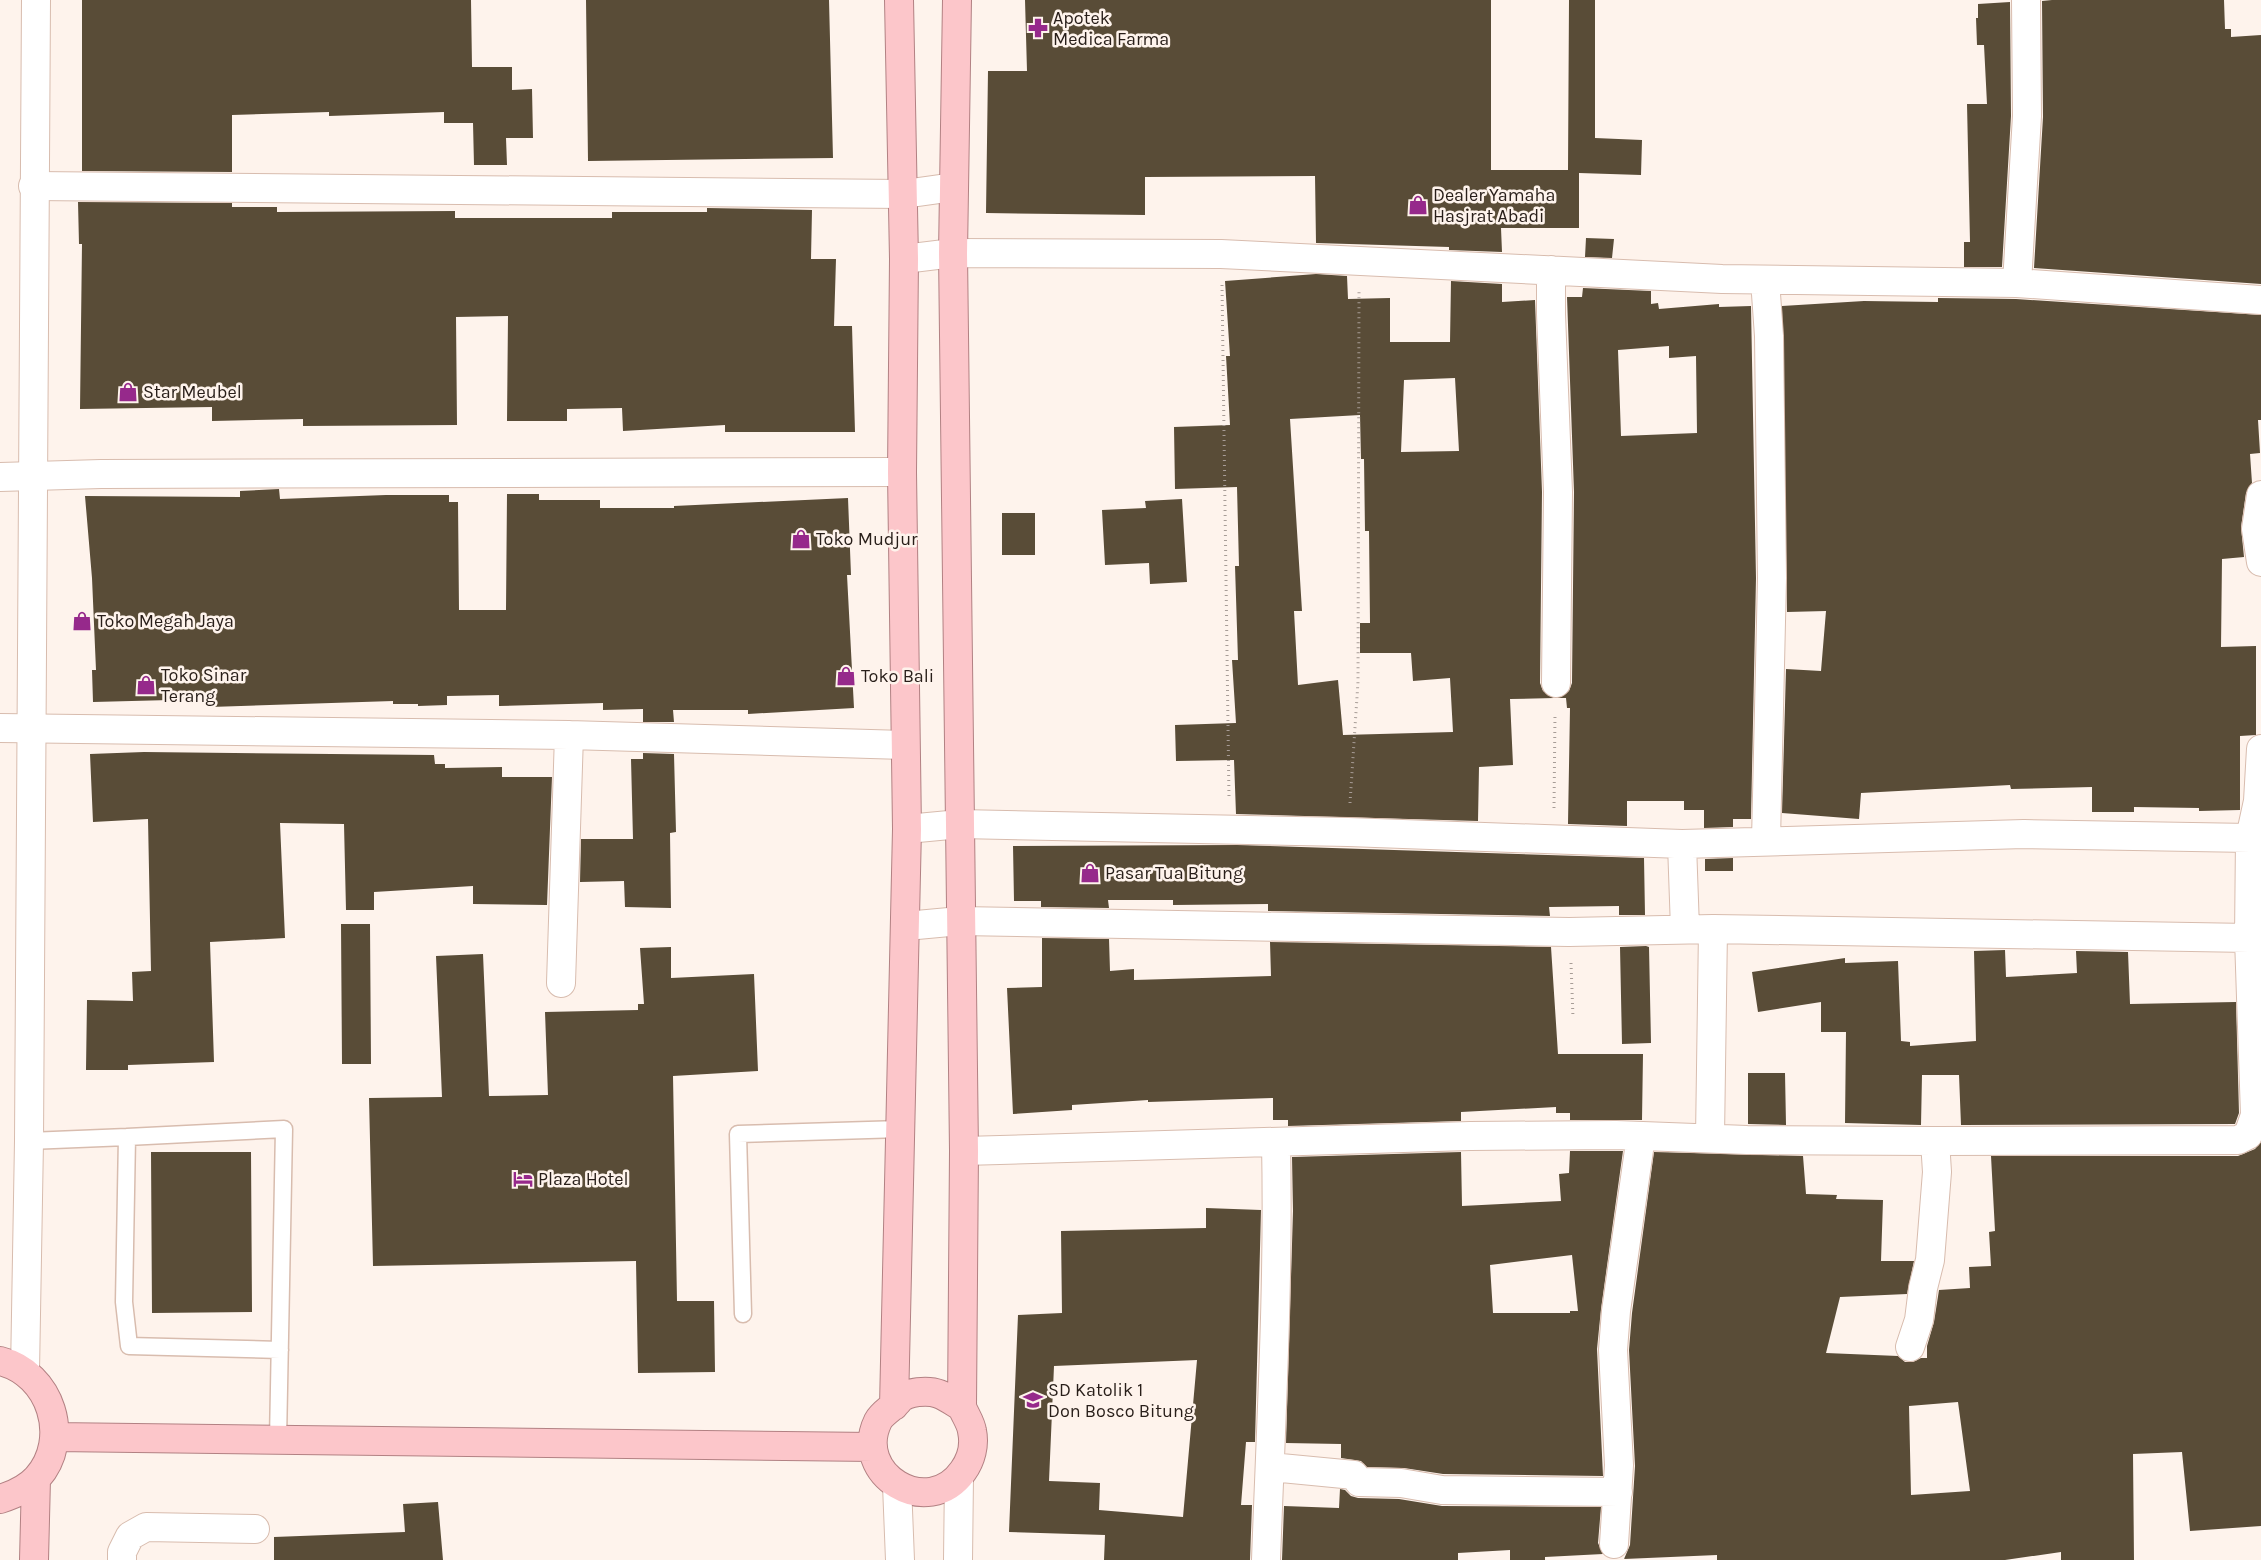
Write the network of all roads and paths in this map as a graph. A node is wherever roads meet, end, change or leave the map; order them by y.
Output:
1 (36, 0) edge
2 (900, 0) edge
3 (957, 0) edge
4 (2026, 0) edge
5 (33, 186) junction
6 (954, 187) junction
7 (904, 194) junction
8 (953, 254) junction
9 (1222, 254) junction
10 (904, 259) junction
11 (1359, 261) junction
12 (1551, 270) junction
13 (1765, 280) junction
14 (2017, 283) junction
15 (2261, 300) edge
16 (902, 472) junction
17 (34, 474) junction
18 (0, 477) edge
19 (2261, 495) edge
20 (2261, 562) edge
21 (1556, 684) joint
22 (0, 728) edge
23 (32, 728) junction
24 (569, 735) junction
25 (904, 745) junction
26 (2261, 749) edge
27 (960, 824) junction
28 (907, 829) junction
29 (1230, 831) junction
30 (1348, 832) junction
31 (2250, 838) junction
32 (1553, 840) junction
33 (1766, 840) junction
34 (1682, 844) junction
35 (960, 921) junction
36 (906, 926) junction
37 (1684, 929) junction
38 (1713, 929) junction
39 (1569, 932) junction
40 (2249, 938) junction
41 (561, 983) dead end
42 (1573, 1018) dead end
43 (901, 1129) junction
44 (1641, 1136) junction
45 (127, 1137) junction
46 (1710, 1138) junction
47 (29, 1141) junction
48 (1935, 1141) junction
49 (1276, 1142) junction
50 (964, 1151) junction
51 (743, 1314) dead end
52 (1910, 1346) dead end
53 (280, 1350) junction
54 (0, 1361) edge
55 (25, 1372) junction
56 (894, 1406) junction
57 (962, 1407) junction
58 (55, 1436) junction
59 (278, 1440) junction
60 (873, 1447) junction
61 (1270, 1467) junction
62 (959, 1478) junction
63 (36, 1479) junction
64 (897, 1485) junction
65 (1618, 1492) junction
66 (0, 1499) edge
67 (255, 1529) dead end
68 (1614, 1544) dead end
69 (34, 1560) edge
70 (122, 1560) edge
71 (900, 1560) edge
72 (958, 1560) edge
73 (1266, 1560) edge

1 - 5 street
2 - 7 highway
3 - 6 highway
4 - 14 street
5 - 7 street
5 - 17 street
6 - 7 street
6 - 8 highway
7 - 10 highway
8 - 9 street
8 - 10 street
8 - 27 highway
9 - 11 street
9 - 29 path
10 - 16 highway
11 - 12 street
11 - 30 path
12 - 13 street
12 - 21 street
13 - 14 street
13 - 33 street
14 - 15 street
16 - 17 street
16 - 25 highway
17 - 18 street
17 - 23 street
19 - 20 street
21 - 32 path
22 - 23 street
23 - 24 street
23 - 47 street
24 - 25 street
24 - 41 street
25 - 28 highway
26 - 31 street
27 - 28 street
27 - 29 street
27 - 35 highway
28 - 36 highway
29 - 30 street
30 - 32 street
31 - 33 street
31 - 40 street
32 - 34 street
33 - 34 street
34 - 37 street
35 - 36 street
35 - 39 street
35 - 50 highway
36 - 43 highway
37 - 38 street
37 - 39 street
38 - 40 street
38 - 46 street
39 - 42 path
40 - 48 street
43 - 51 lane
43 - 56 highway
44 - 46 street
44 - 49 street
44 - 65 street
45 - 47 lane
45 - 53 lane
45 - 53 lane
46 - 48 street
47 - 55 street
48 - 52 street
49 - 50 street
49 - 61 street
50 - 57 highway
53 - 59 lane
54 - 55 highway
55 - 58 highway
56 - 57 highway
56 - 60 highway
57 - 62 highway
58 - 59 highway
58 - 63 highway
59 - 60 highway
60 - 64 highway
61 - 65 street
61 - 73 street
62 - 64 highway
62 - 72 street
63 - 66 highway
63 - 69 highway
64 - 71 street
65 - 68 street
67 - 70 street

